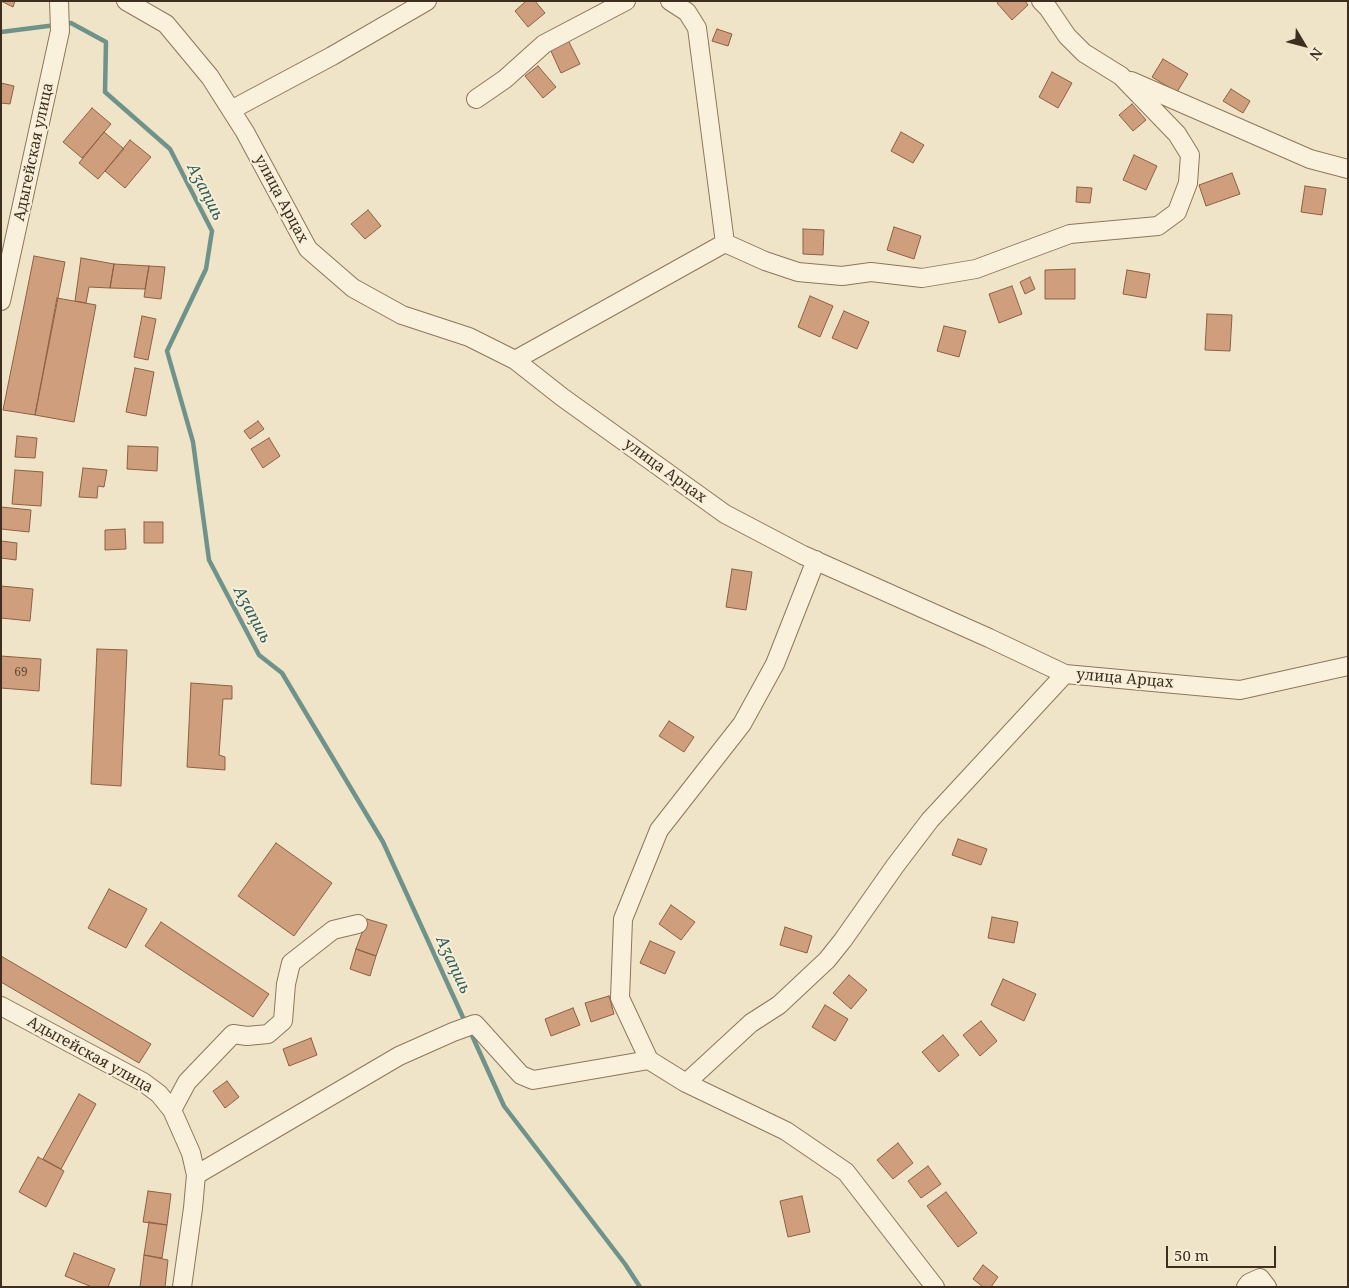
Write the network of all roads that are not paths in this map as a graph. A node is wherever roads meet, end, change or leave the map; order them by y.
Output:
1 (126, 1) edge
2 (427, 1) edge
3 (626, 1) edge
4 (670, 1) edge
5 (1040, 1) edge
6 (59, 12) edge
7 (1121, 76) junction
8 (476, 99) dead end
9 (231, 110) junction
10 (1348, 168) edge
11 (725, 242) junction
12 (1, 301) edge
13 (515, 360) junction
14 (816, 560) junction
15 (1348, 666) edge
16 (1065, 674) junction
17 (358, 924) dead end
18 (1, 1006) edge
19 (649, 1060) junction
20 (686, 1084) junction
21 (172, 1110) junction
22 (196, 1175) junction
23 (182, 1287) edge
24 (935, 1287) edge
25 (1246, 1287) edge
26 (1267, 1287) edge

1 - 9 street, улица Арцах
2 - 9 street
3 - 8 street
4 - 11 street
5 - 7 street
6 - 12 street, Адыгейская улица
7 - 10 street
7 - 11 street
9 - 13 street, улица Арцах
11 - 13 street
13 - 14 street, улица Арцах
14 - 16 street, улица Арцах
14 - 19 street
15 - 16 street, улица Арцах
16 - 20 street
17 - 21 street
18 - 21 street, Адыгейская улица
19 - 20 street
19 - 22 street
20 - 24 street
21 - 22 street, Адыгейская улица
22 - 23 street, Адыгейская улица
25 - 26 street

